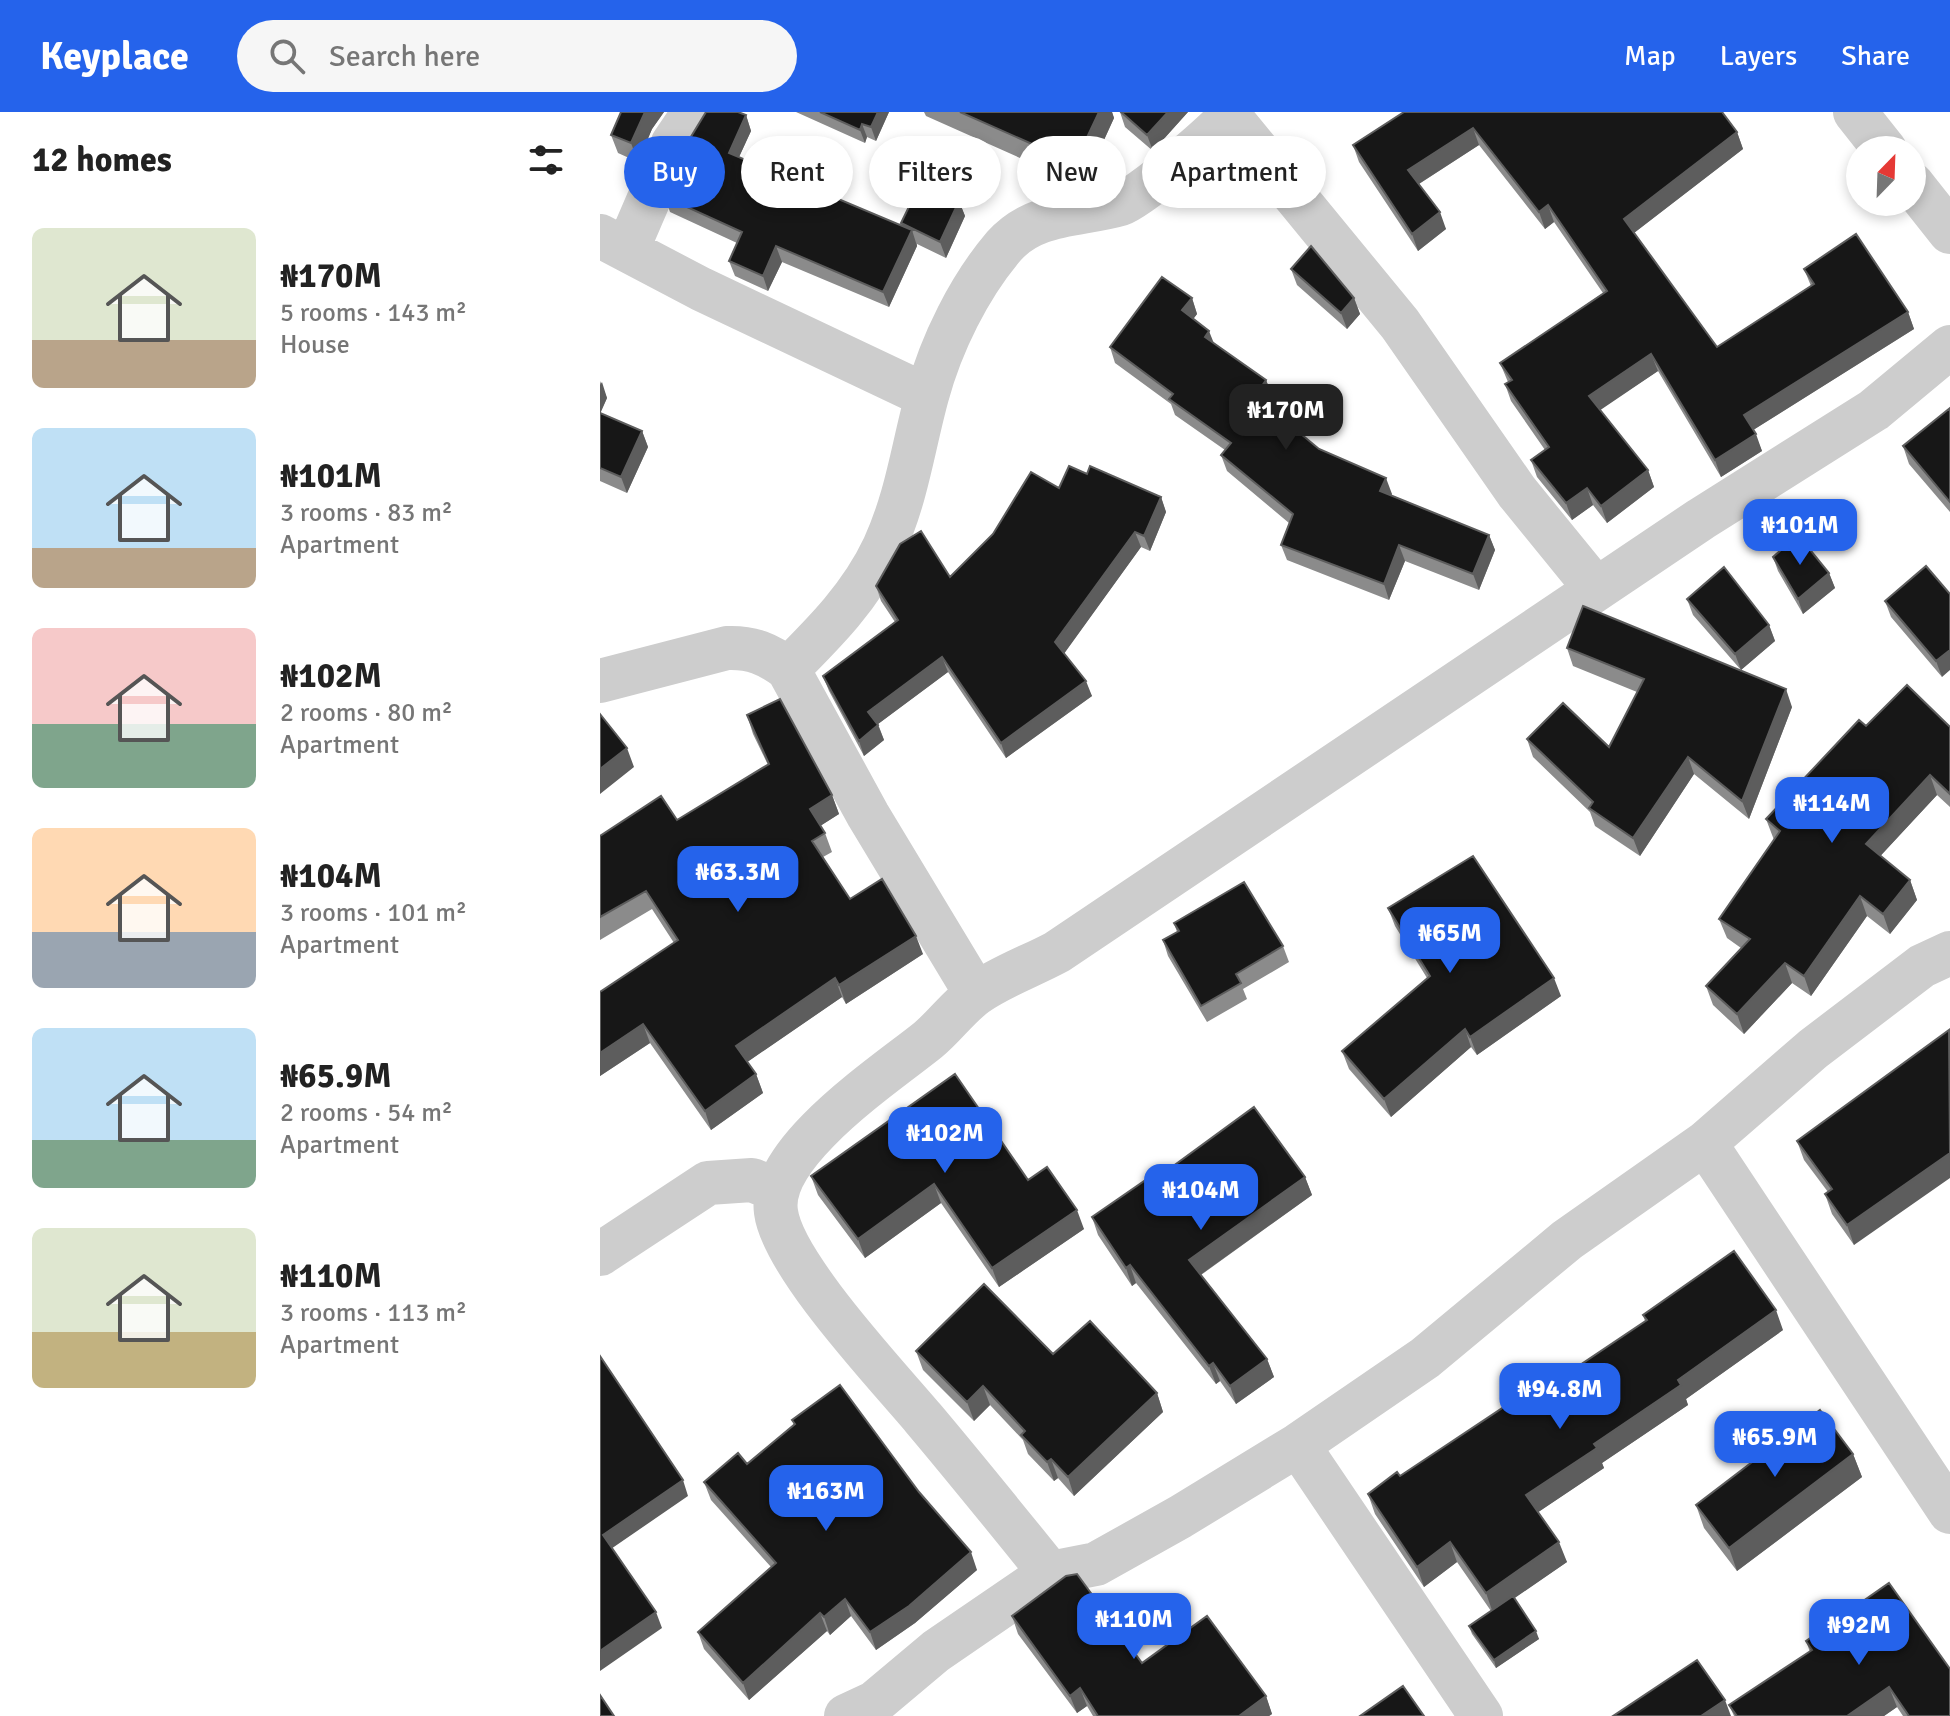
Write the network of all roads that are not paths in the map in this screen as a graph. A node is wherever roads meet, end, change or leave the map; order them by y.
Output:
1 (694, 112) edge
2 (1855, 112) edge
3 (1231, 114) edge
4 (1874, 136) edge
5 (1926, 202) edge
6 (1950, 232) edge
7 (613, 243) edge
8 (1950, 347) edge
9 (927, 396) junction
10 (1596, 589) junction
11 (788, 669) junction
12 (600, 681) edge
13 (1950, 953) edge
14 (976, 994) junction
15 (1705, 1143) junction
16 (777, 1190) junction
17 (600, 1254) edge
18 (1298, 1445) junction
19 (1950, 1512) edge
20 (1050, 1573) junction
21 (867, 1712) edge
22 (1481, 1716) edge

1 - 7 street
2 - 4 street
3 - 9 street
3 - 10 street
5 - 6 street
7 - 9 street
8 - 10 street
9 - 11 street
10 - 14 street
11 - 12 street
11 - 14 street
13 - 15 street
14 - 16 street
15 - 18 street
15 - 19 street
16 - 17 street
16 - 20 street
18 - 20 street
18 - 22 street
20 - 21 street

